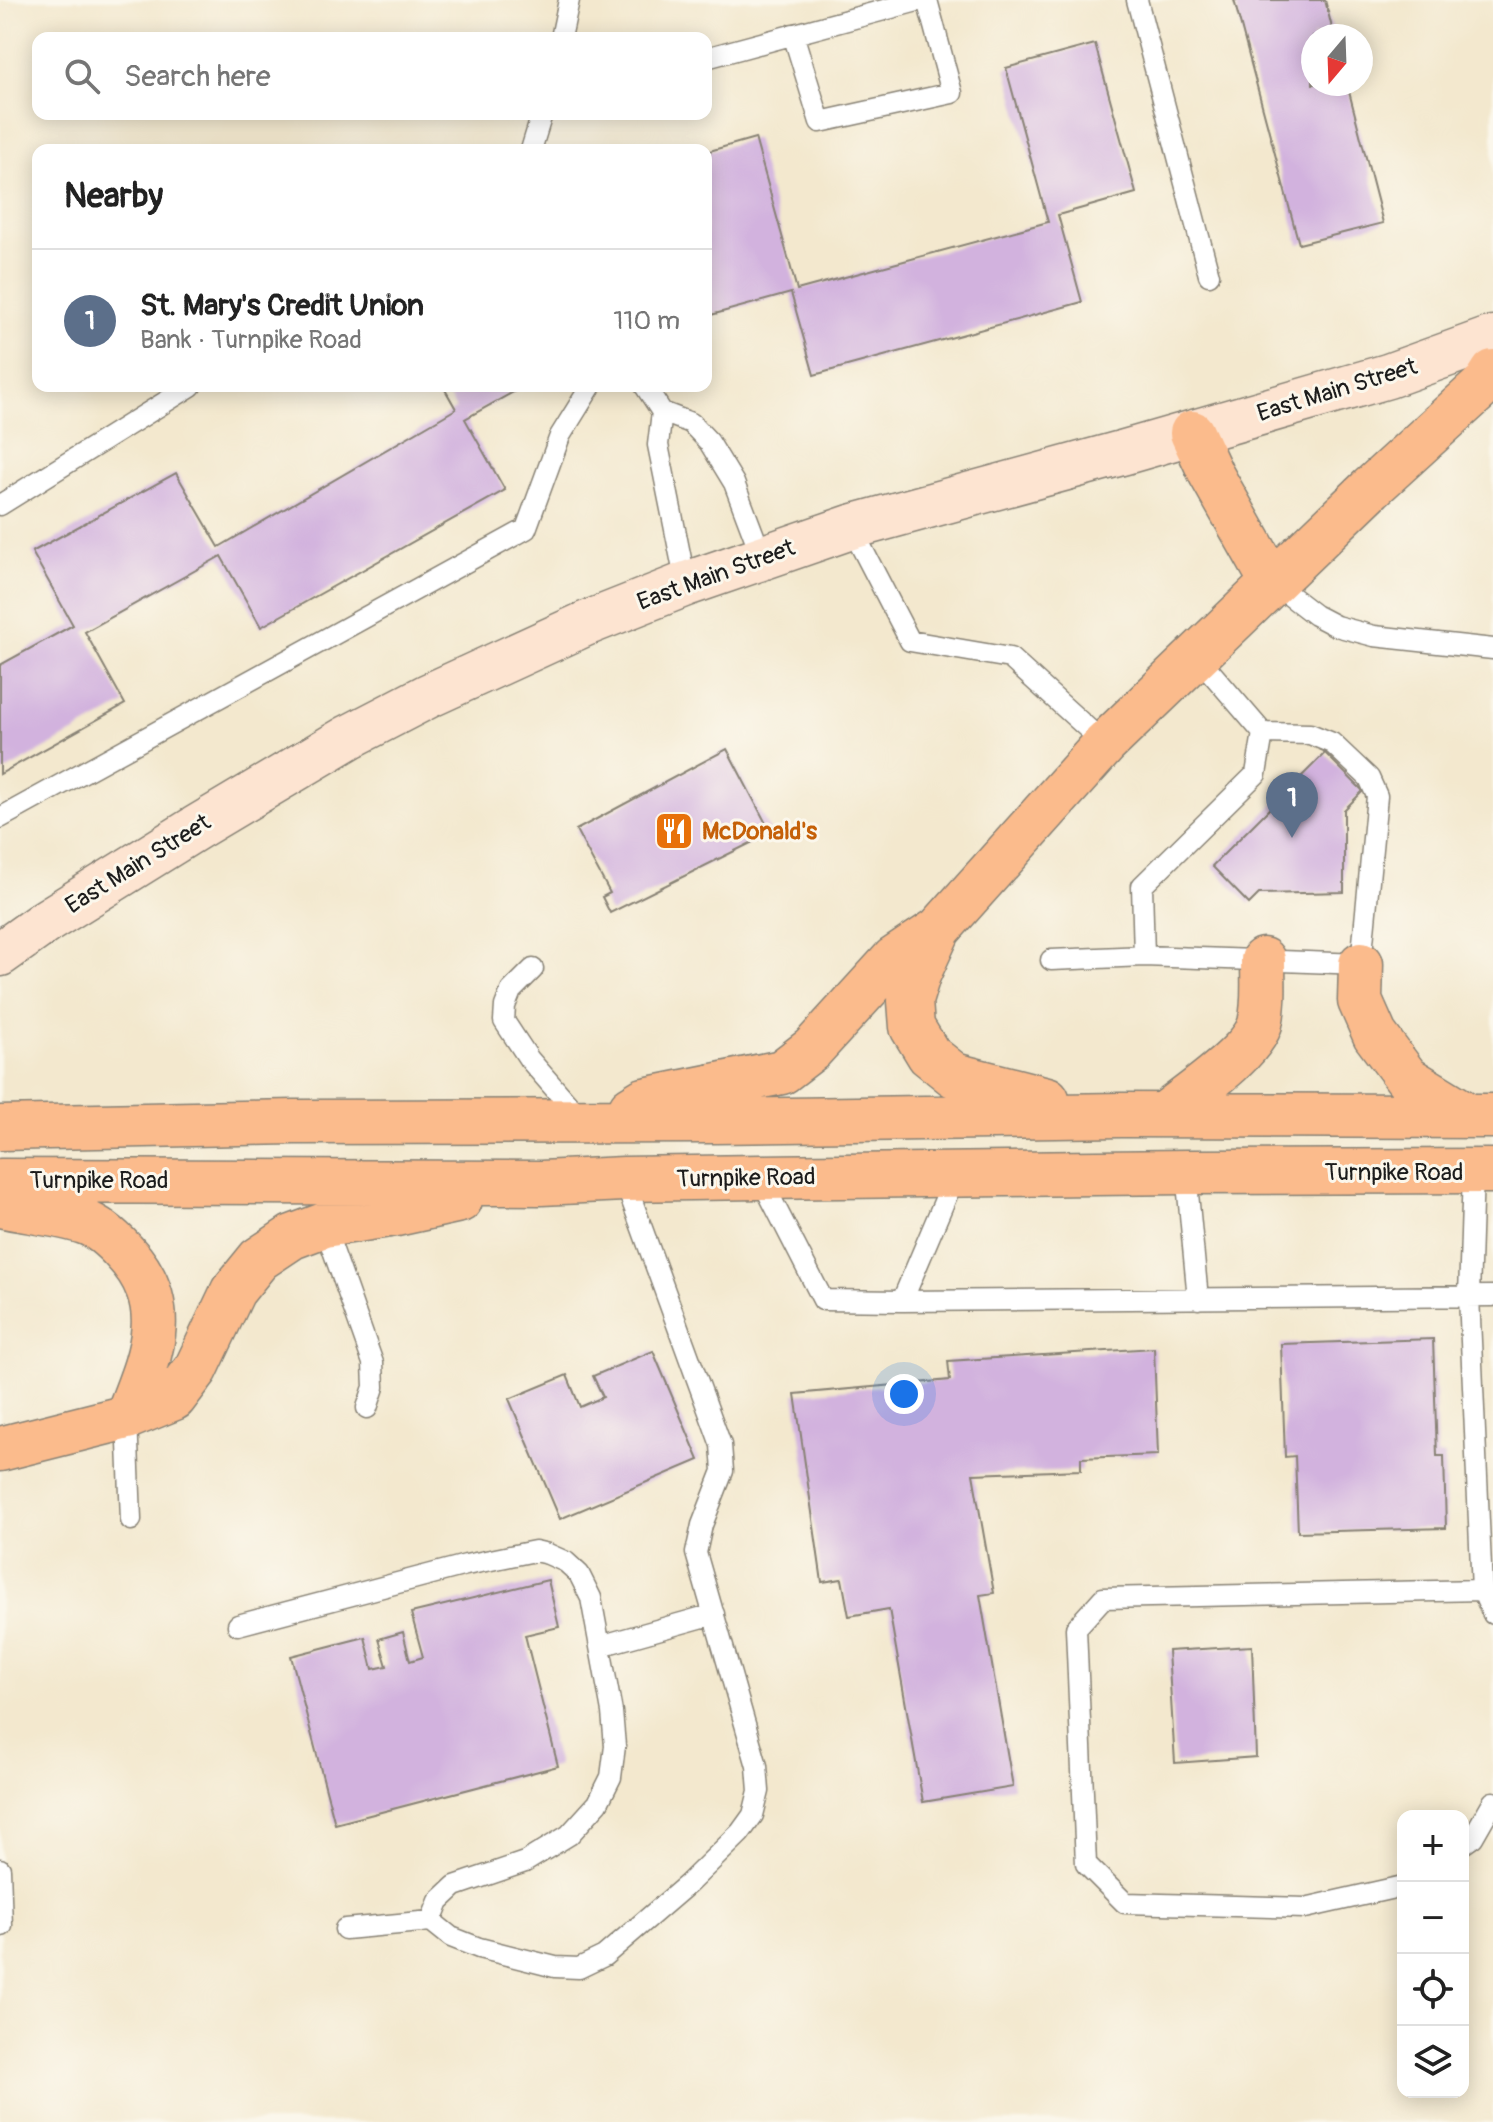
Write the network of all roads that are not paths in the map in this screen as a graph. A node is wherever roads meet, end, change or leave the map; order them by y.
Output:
1 (569, 0) edge
2 (921, 0) edge
3 (927, 0) edge
4 (1137, 0) edge
5 (562, 32) edge
6 (793, 34) junction
7 (712, 56) edge
8 (540, 120) edge
9 (533, 144) edge
10 (1209, 275) dead end
11 (1493, 338) edge
12 (1493, 372) edge
13 (181, 392) edge
14 (587, 392) edge
15 (649, 392) edge
16 (662, 412) junction
17 (1192, 433) junction
18 (0, 505) edge
19 (851, 527) junction
20 (762, 557) junction
21 (1272, 582) junction
22 (686, 584) junction
23 (1493, 649) edge
24 (1196, 655) junction
25 (1263, 733) junction
26 (1105, 744) junction
27 (0, 818) edge
28 (939, 929) junction
29 (0, 954) edge
30 (1144, 956) junction
31 (1051, 960) dead end
32 (1263, 960) junction
33 (1361, 964) junction
34 (533, 969) dead end
35 (1121, 1115) junction
36 (1164, 1115) junction
37 (1481, 1116) edge
38 (595, 1120) junction
39 (0, 1128) edge
40 (1186, 1172) junction
41 (1483, 1172) edge
42 (955, 1176) junction
43 (760, 1177) junction
44 (624, 1179) junction
45 (0, 1181) edge
46 (541, 1183) junction
47 (0, 1205) edge
48 (324, 1225) junction
49 (1469, 1296) junction
50 (1493, 1296) edge
51 (1198, 1299) junction
52 (902, 1301) junction
53 (367, 1408) dead end
54 (127, 1417) junction
55 (0, 1449) edge
56 (131, 1520) dead end
57 (1482, 1590) junction
58 (714, 1614) junction
59 (1493, 1614) edge
60 (238, 1625) dead end
61 (600, 1646) junction
62 (1493, 1802) edge
63 (1469, 1840) edge
64 (0, 1869) edge
65 (1397, 1887) edge
66 (431, 1921) junction
67 (2, 1926) dead end
68 (345, 1929) dead end

1 - 5 lane
2 - 6 lane
3 - 6 lane
4 - 10 lane
6 - 7 lane
8 - 9 lane
11 - 17 main road, East Main Street
12 - 21 highway
13 - 18 lane
14 - 27 lane
15 - 16 lane
16 - 20 lane
16 - 22 lane
17 - 19 main road, East Main Street
17 - 21 highway
19 - 20 main road, East Main Street
19 - 26 lane
20 - 22 main road, East Main Street
21 - 23 lane
21 - 24 highway
22 - 29 main road, East Main Street
24 - 25 lane
24 - 26 highway
25 - 30 lane
25 - 33 lane
26 - 28 highway
28 - 35 highway
28 - 38 highway
30 - 31 lane
30 - 32 lane
32 - 33 lane
32 - 36 highway
33 - 37 highway
34 - 38 lane
35 - 36 highway
35 - 38 highway
36 - 37 highway
38 - 39 highway
40 - 41 highway, Turnpike Road
40 - 42 highway, Turnpike Road
40 - 51 lane
41 - 49 lane
42 - 43 highway, Turnpike Road
42 - 52 lane
43 - 44 highway, Turnpike Road
43 - 52 lane
44 - 46 highway, Turnpike Road
44 - 58 lane
45 - 46 highway, Turnpike Road
46 - 48 highway
47 - 54 highway
48 - 53 lane
48 - 54 highway
49 - 50 lane
49 - 51 lane
49 - 57 lane
51 - 52 lane
54 - 55 highway
54 - 56 lane
57 - 59 lane
57 - 65 lane
58 - 61 lane
58 - 66 lane
60 - 61 lane
61 - 66 lane
62 - 63 lane
64 - 67 lane
66 - 68 lane

